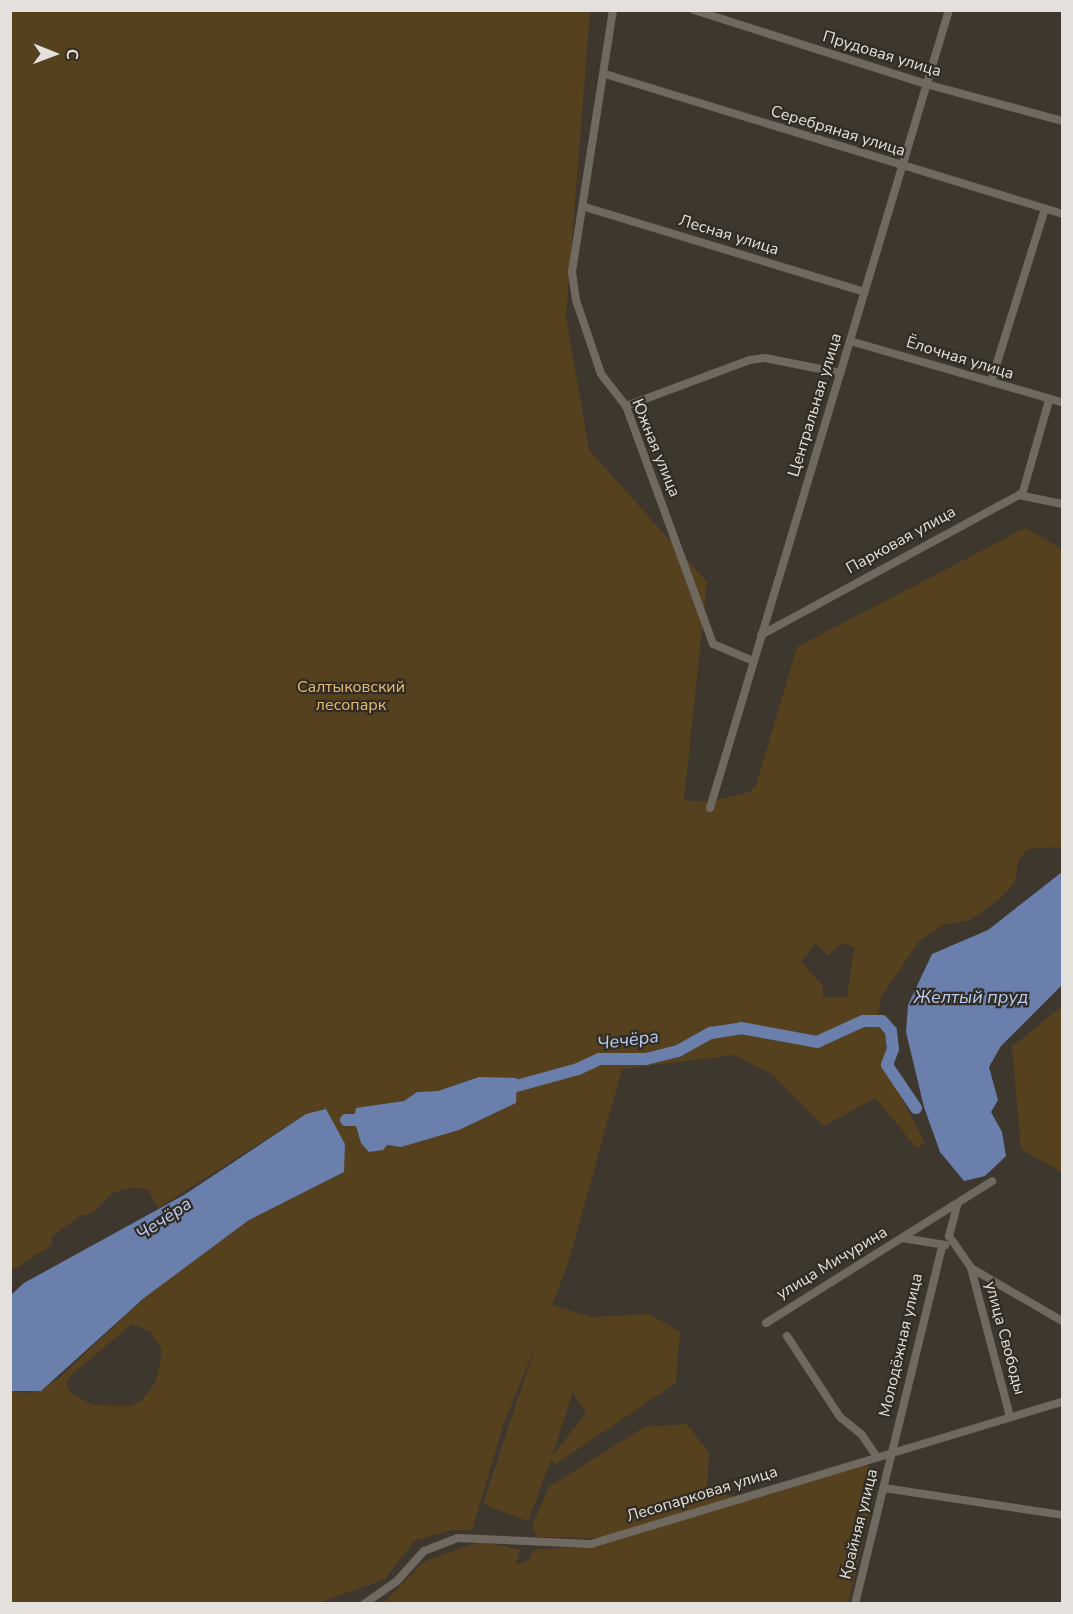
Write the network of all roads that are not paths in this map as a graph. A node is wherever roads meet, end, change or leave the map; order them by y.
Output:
1 (613, 10) edge
2 (694, 10) edge
3 (949, 10) edge
4 (605, 74) junction
5 (926, 84) junction
6 (1062, 121) edge
7 (902, 167) junction
8 (585, 207) junction
9 (1045, 209) junction
10 (1062, 214) edge
11 (864, 292) junction
12 (850, 341) junction
13 (840, 373) junction
14 (991, 382) junction
15 (1049, 400) junction
16 (1062, 402) edge
17 (626, 406) junction
18 (1022, 495) junction
19 (1062, 504) edge
20 (761, 635) junction
21 (751, 660) junction
22 (710, 808) dead end
23 (992, 1181) dead end
24 (957, 1206) junction
25 (899, 1239) junction
26 (947, 1245) junction
27 (971, 1268) junction
28 (1062, 1321) edge
29 (766, 1323) dead end
30 (787, 1336) dead end
31 (1062, 1402) edge
32 (1010, 1416) junction
33 (892, 1451) junction
34 (876, 1456) junction
35 (884, 1488) junction
36 (1062, 1515) edge
37 (364, 1604) edge
38 (855, 1604) edge

1 - 4 street, Южная улица
2 - 5 street, Прудовая улица
3 - 5 street, Центральная улица
4 - 7 street, Серебряная улица
4 - 8 street, Южная улица
5 - 6 street, Прудовая улица
5 - 7 street, Центральная улица
7 - 9 street, Серебряная улица
7 - 11 street, Центральная улица
8 - 11 street, Лесная улица
8 - 17 street, Южная улица
9 - 10 street, Серебряная улица
9 - 14 street
11 - 12 street, Центральная улица
12 - 13 street, Центральная улица
12 - 14 street, Ёлочная улица
13 - 17 street
13 - 20 street, Центральная улица
14 - 15 street, Ёлочная улица
15 - 16 street, Ёлочная улица
15 - 18 street
17 - 21 street, Южная улица
18 - 19 street
18 - 20 street, Парковая улица
20 - 21 street, Центральная улица
21 - 22 street, Центральная улица
23 - 24 street
24 - 25 street
24 - 26 street, Молодёжная улица
25 - 26 street, улица Мичурина
25 - 29 street, улица Мичурина
26 - 27 street
26 - 33 street, Молодёжная улица
27 - 28 street
27 - 32 street, улица Свободы
30 - 34 street
31 - 32 street, Лесопарковая улица
32 - 33 street, Лесопарковая улица
33 - 34 street, Лесопарковая улица
33 - 35 street, Крайняя улица
34 - 37 street, Лесопарковая улица
35 - 36 street
35 - 38 street, Крайняя улица

